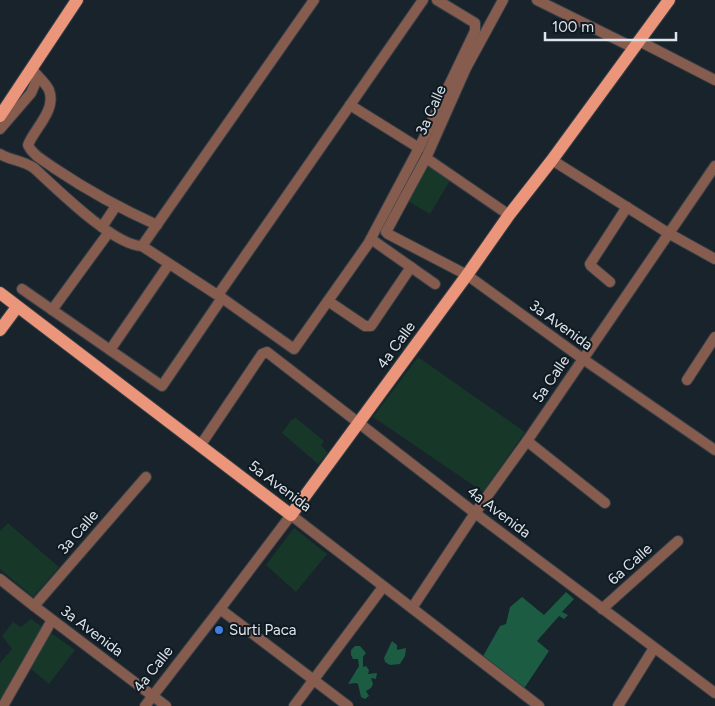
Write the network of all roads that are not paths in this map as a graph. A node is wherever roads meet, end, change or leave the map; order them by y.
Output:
1 (77, 0) edge
2 (313, 0) edge
3 (423, 0) edge
4 (437, 0) edge
5 (503, 0) edge
6 (537, 0) edge
7 (668, 0) edge
8 (636, 44) junction
9 (34, 73) junction
10 (715, 80) edge
11 (350, 105) junction
12 (0, 116) edge
13 (0, 129) edge
14 (419, 148) junction
15 (0, 154) edge
16 (426, 158) junction
17 (552, 160) junction
18 (715, 166) edge
19 (116, 206) junction
20 (627, 207) junction
21 (508, 215) junction
22 (157, 225) junction
23 (105, 229) junction
24 (386, 232) joint
25 (668, 233) junction
26 (371, 239) junction
27 (142, 246) junction
28 (715, 259) edge
29 (169, 264) junction
30 (411, 267) junction
31 (467, 275) junction
32 (610, 282) dead end
33 (435, 284) dead end
34 (22, 289) dead end
35 (0, 293) edge
36 (220, 296) junction
37 (328, 301) junction
38 (17, 307) junction
39 (52, 310) junction
40 (0, 330) edge
41 (715, 337) edge
42 (110, 350) junction
43 (583, 359) junction
44 (687, 380) dead end
45 (359, 422) junction
46 (527, 441) junction
47 (200, 446) junction
48 (715, 450) edge
49 (146, 477) dead end
50 (605, 503) dead end
51 (475, 513) junction
52 (291, 515) junction
53 (678, 541) dead end
54 (0, 579) edge
55 (383, 587) junction
56 (34, 606) junction
57 (412, 608) junction
58 (220, 609) junction
59 (602, 609) junction
60 (52, 620) junction
61 (654, 648) junction
62 (314, 680) junction
63 (715, 693) edge
64 (153, 695) junction
65 (3, 706) edge
66 (145, 706) edge
67 (166, 706) edge
68 (294, 706) edge
69 (348, 706) edge
70 (539, 706) edge
71 (618, 706) edge

1 - 9 main road
2 - 22 street
3 - 11 street
4 - 14 street, 3a Calle
5 - 16 street, 3a Calle
6 - 8 street
7 - 8 main road, 4a Calle
8 - 10 street
8 - 17 main road, 4a Calle
9 - 12 main road
9 - 13 street
9 - 19 street
11 - 14 street
11 - 36 street
14 - 26 street, 3a Calle
15 - 23 street
16 - 21 street
16 - 24 street, 3a Calle
17 - 20 street
17 - 21 main road, 4a Calle
18 - 25 street, 5a Calle
19 - 22 street
19 - 23 street
20 - 25 street
20 - 32 street
21 - 31 main road, 4a Calle
22 - 27 street
23 - 27 street
23 - 39 street
24 - 31 street, 3a Avenida
25 - 28 street
25 - 43 street, 5a Calle
26 - 30 street
26 - 37 street, 3a Calle
27 - 29 street
29 - 36 street
29 - 42 street
30 - 33 street
30 - 37 street
31 - 43 street, 3a Avenida
31 - 45 main road, 4a Calle
34 - 39 street
35 - 38 main road, 5a Avenida
36 - 37 street, 3a Calle
36 - 42 street
38 - 40 main road
38 - 47 main road, 5a Avenida
39 - 42 street
41 - 44 street
43 - 46 street, 5a Calle
43 - 48 street, 3a Avenida
45 - 47 street, 4a Avenida
45 - 51 street, 4a Avenida
45 - 52 main road, 4a Calle
46 - 50 street
46 - 51 street, 5a Calle
47 - 52 main road, 5a Avenida
49 - 56 street, 3a Calle
51 - 57 street, 5a Calle
51 - 59 street, 4a Avenida
52 - 55 street, 5a Avenida
52 - 58 street, 4a Calle
53 - 59 street, 6a Calle
54 - 56 street, 3a Avenida
55 - 57 street, 5a Avenida
55 - 62 street
56 - 60 street, 3a Avenida
57 - 70 street, 5a Avenida
58 - 62 street
58 - 64 street, 4a Calle
59 - 61 street, 4a Avenida
60 - 64 street, 3a Avenida
60 - 65 street
61 - 63 street, 4a Avenida
61 - 71 street
62 - 68 street
62 - 69 street
64 - 66 street, 4a Calle
64 - 67 street, 3a Avenida

